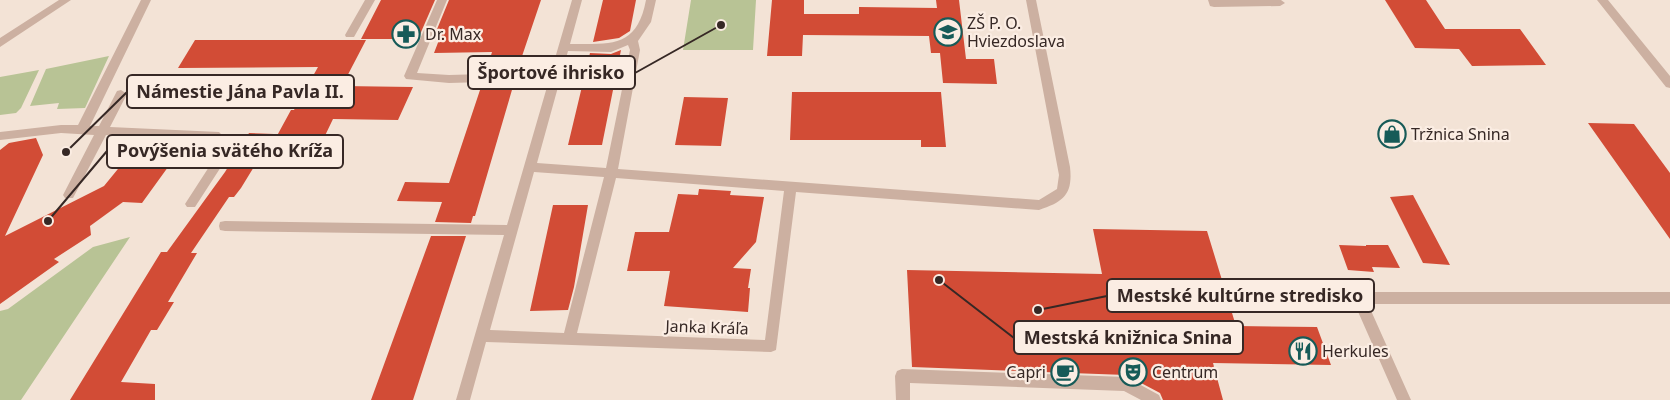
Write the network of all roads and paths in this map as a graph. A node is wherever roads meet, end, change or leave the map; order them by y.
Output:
1 (49, 0) edge
2 (146, 0) edge
3 (370, 0) edge
4 (442, 0) edge
5 (577, 0) edge
6 (651, 0) edge
7 (1031, 0) edge
8 (1213, 0) edge
9 (1602, 0) edge
10 (63, 1) edge
11 (1280, 3) dead end
12 (350, 35) dead end
13 (632, 40) junction
14 (0, 42) edge
15 (563, 47) junction
16 (555, 76) junction
17 (1670, 84) edge
18 (121, 94) dead end
19 (82, 130) junction
20 (102, 130) junction
21 (0, 136) edge
22 (529, 167) junction
23 (611, 172) junction
24 (791, 186) junction
25 (69, 194) dead end
26 (191, 204) dead end
27 (225, 226) dead end
28 (511, 230) junction
29 (1670, 298) edge
30 (481, 336) junction
31 (569, 340) junction
32 (463, 400) edge
33 (903, 400) edge
34 (1154, 400) edge
35 (1404, 400) edge

1 - 10 street
2 - 19 street
3 - 12 street
4 - 16 street
5 - 15 street
6 - 13 street
7 - 24 street
8 - 11 street
9 - 17 street
10 - 14 street
13 - 15 street
13 - 23 street
15 - 16 street
16 - 22 street
18 - 20 street
19 - 20 street
19 - 21 street
20 - 25 street
20 - 26 street
22 - 23 street
22 - 28 street
23 - 24 street
23 - 31 street
24 - 31 street, Janka Kráľa
27 - 28 street
28 - 30 street
29 - 35 street
30 - 31 street, Janka Kráľa
30 - 32 street
33 - 34 street

